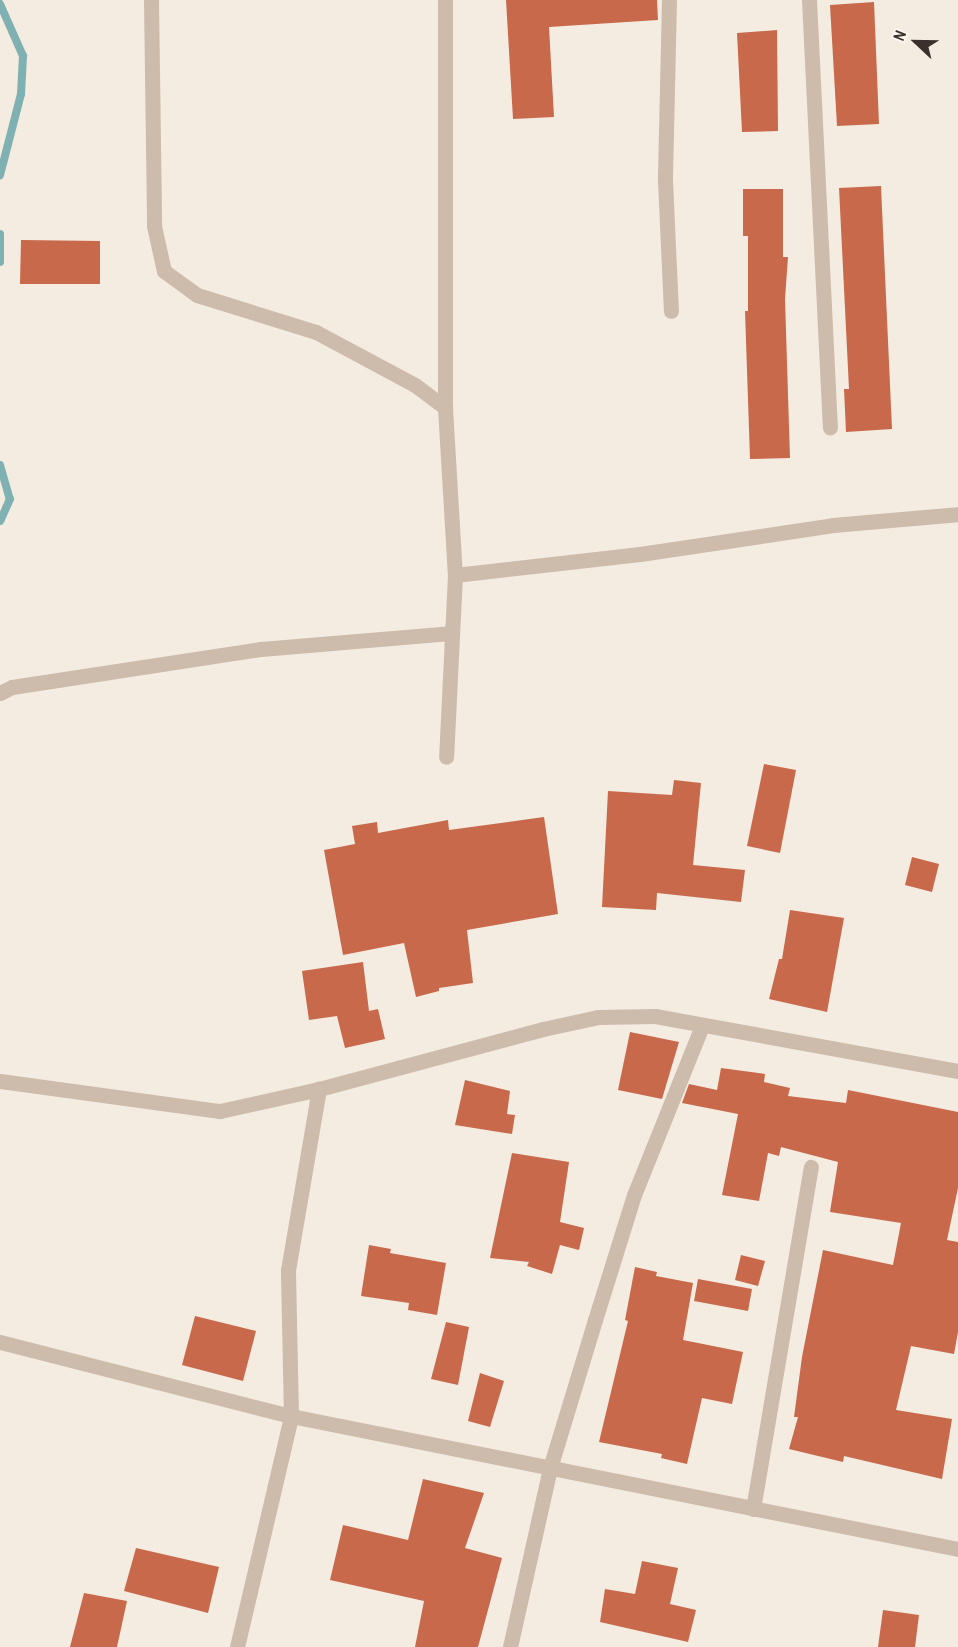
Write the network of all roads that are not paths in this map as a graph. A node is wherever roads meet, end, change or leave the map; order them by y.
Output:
1 (151, 0) edge
2 (445, 0) edge
3 (669, 0) edge
4 (809, 0) edge
5 (671, 311) dead end
6 (445, 408) junction
7 (830, 427) dead end
8 (958, 514) edge
9 (455, 575) junction
10 (450, 633) junction
11 (0, 693) edge
12 (446, 757) dead end
13 (702, 1026) junction
14 (958, 1071) edge
15 (0, 1081) edge
16 (320, 1089) junction
17 (811, 1167) dead end
18 (0, 1342) edge
19 (291, 1416) junction
20 (550, 1468) junction
21 (753, 1509) junction
22 (958, 1546) edge
23 (237, 1647) edge
24 (510, 1647) edge

1 - 6 street
2 - 6 street
3 - 5 street
4 - 7 street
6 - 9 street
8 - 9 street
9 - 10 street
10 - 11 street
10 - 12 street
13 - 14 street
13 - 16 street
13 - 20 street
15 - 16 street
16 - 19 street
17 - 21 street
18 - 19 street
19 - 20 street
19 - 23 street
20 - 21 street
20 - 24 street
21 - 22 street

